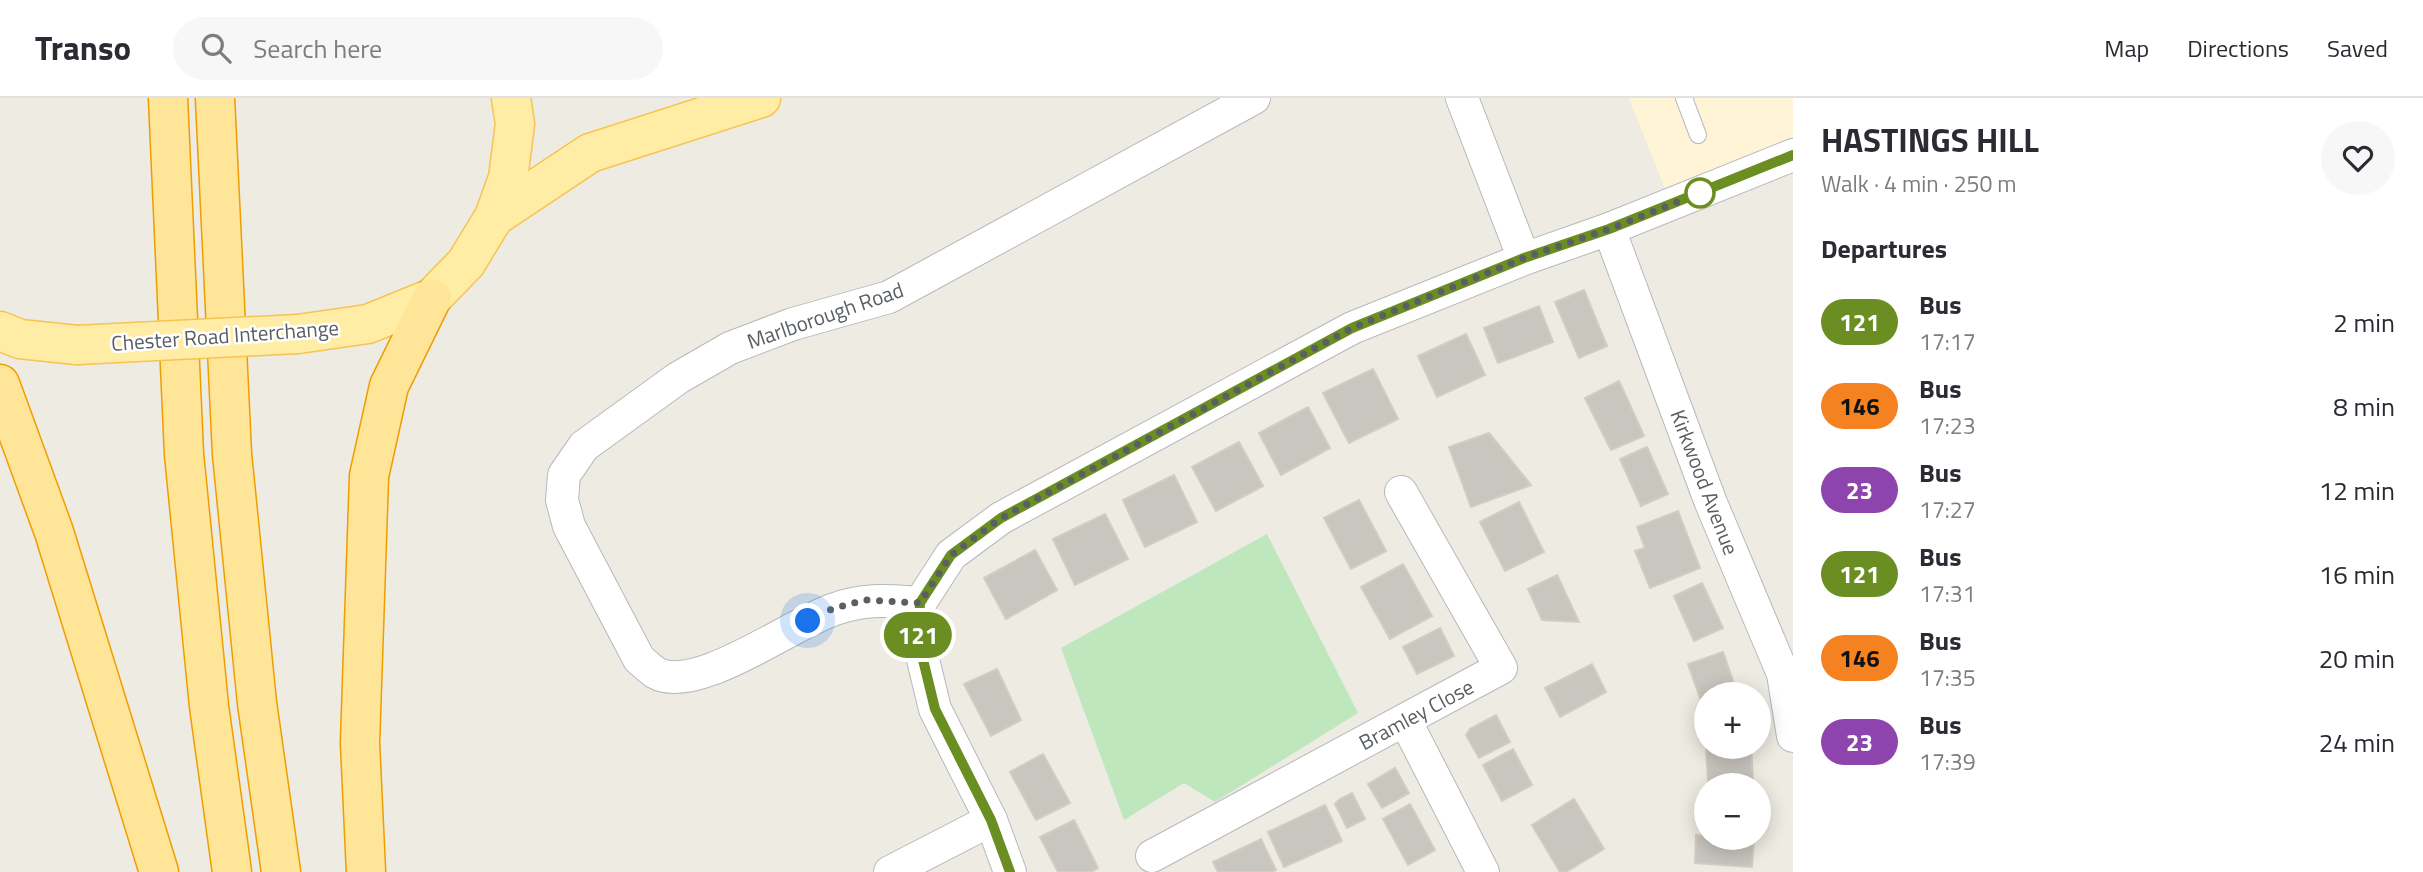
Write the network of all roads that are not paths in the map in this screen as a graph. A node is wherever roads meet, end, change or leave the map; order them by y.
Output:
1 (168, 98) edge
2 (215, 98) edge
3 (510, 98) edge
4 (761, 98) edge
5 (1254, 98) edge
6 (1462, 98) edge
7 (1684, 98) edge
8 (1698, 135) dead end
9 (1793, 155) edge
10 (494, 217) junction
11 (1609, 229) junction
12 (1524, 258) junction
13 (432, 298) junction
14 (0, 331) edge
15 (0, 384) edge
16 (1401, 492) dead end
17 (920, 603) junction
18 (1405, 720) junction
19 (1793, 736) edge
20 (991, 820) junction
21 (1152, 856) dead end
22 (159, 872) edge
23 (232, 872) edge
24 (281, 872) edge
25 (366, 872) edge
26 (890, 872) edge
27 (1010, 872) edge
28 (1483, 872) edge

1 - 23 highway
2 - 24 highway
3 - 10 main road, Chester Road Interchange
4 - 10 main road
5 - 17 street, Marlborough Road
6 - 12 street
7 - 8 lane
9 - 11 street
10 - 13 main road, Chester Road Interchange
11 - 12 street
11 - 19 street, Kirkwood Avenue
12 - 17 street
13 - 14 main road, Chester Road Interchange, bridge
13 - 25 highway
15 - 22 highway
16 - 18 street, Bramley Close
17 - 20 street
18 - 21 street, Bramley Close
18 - 28 street
20 - 26 street
20 - 27 street

